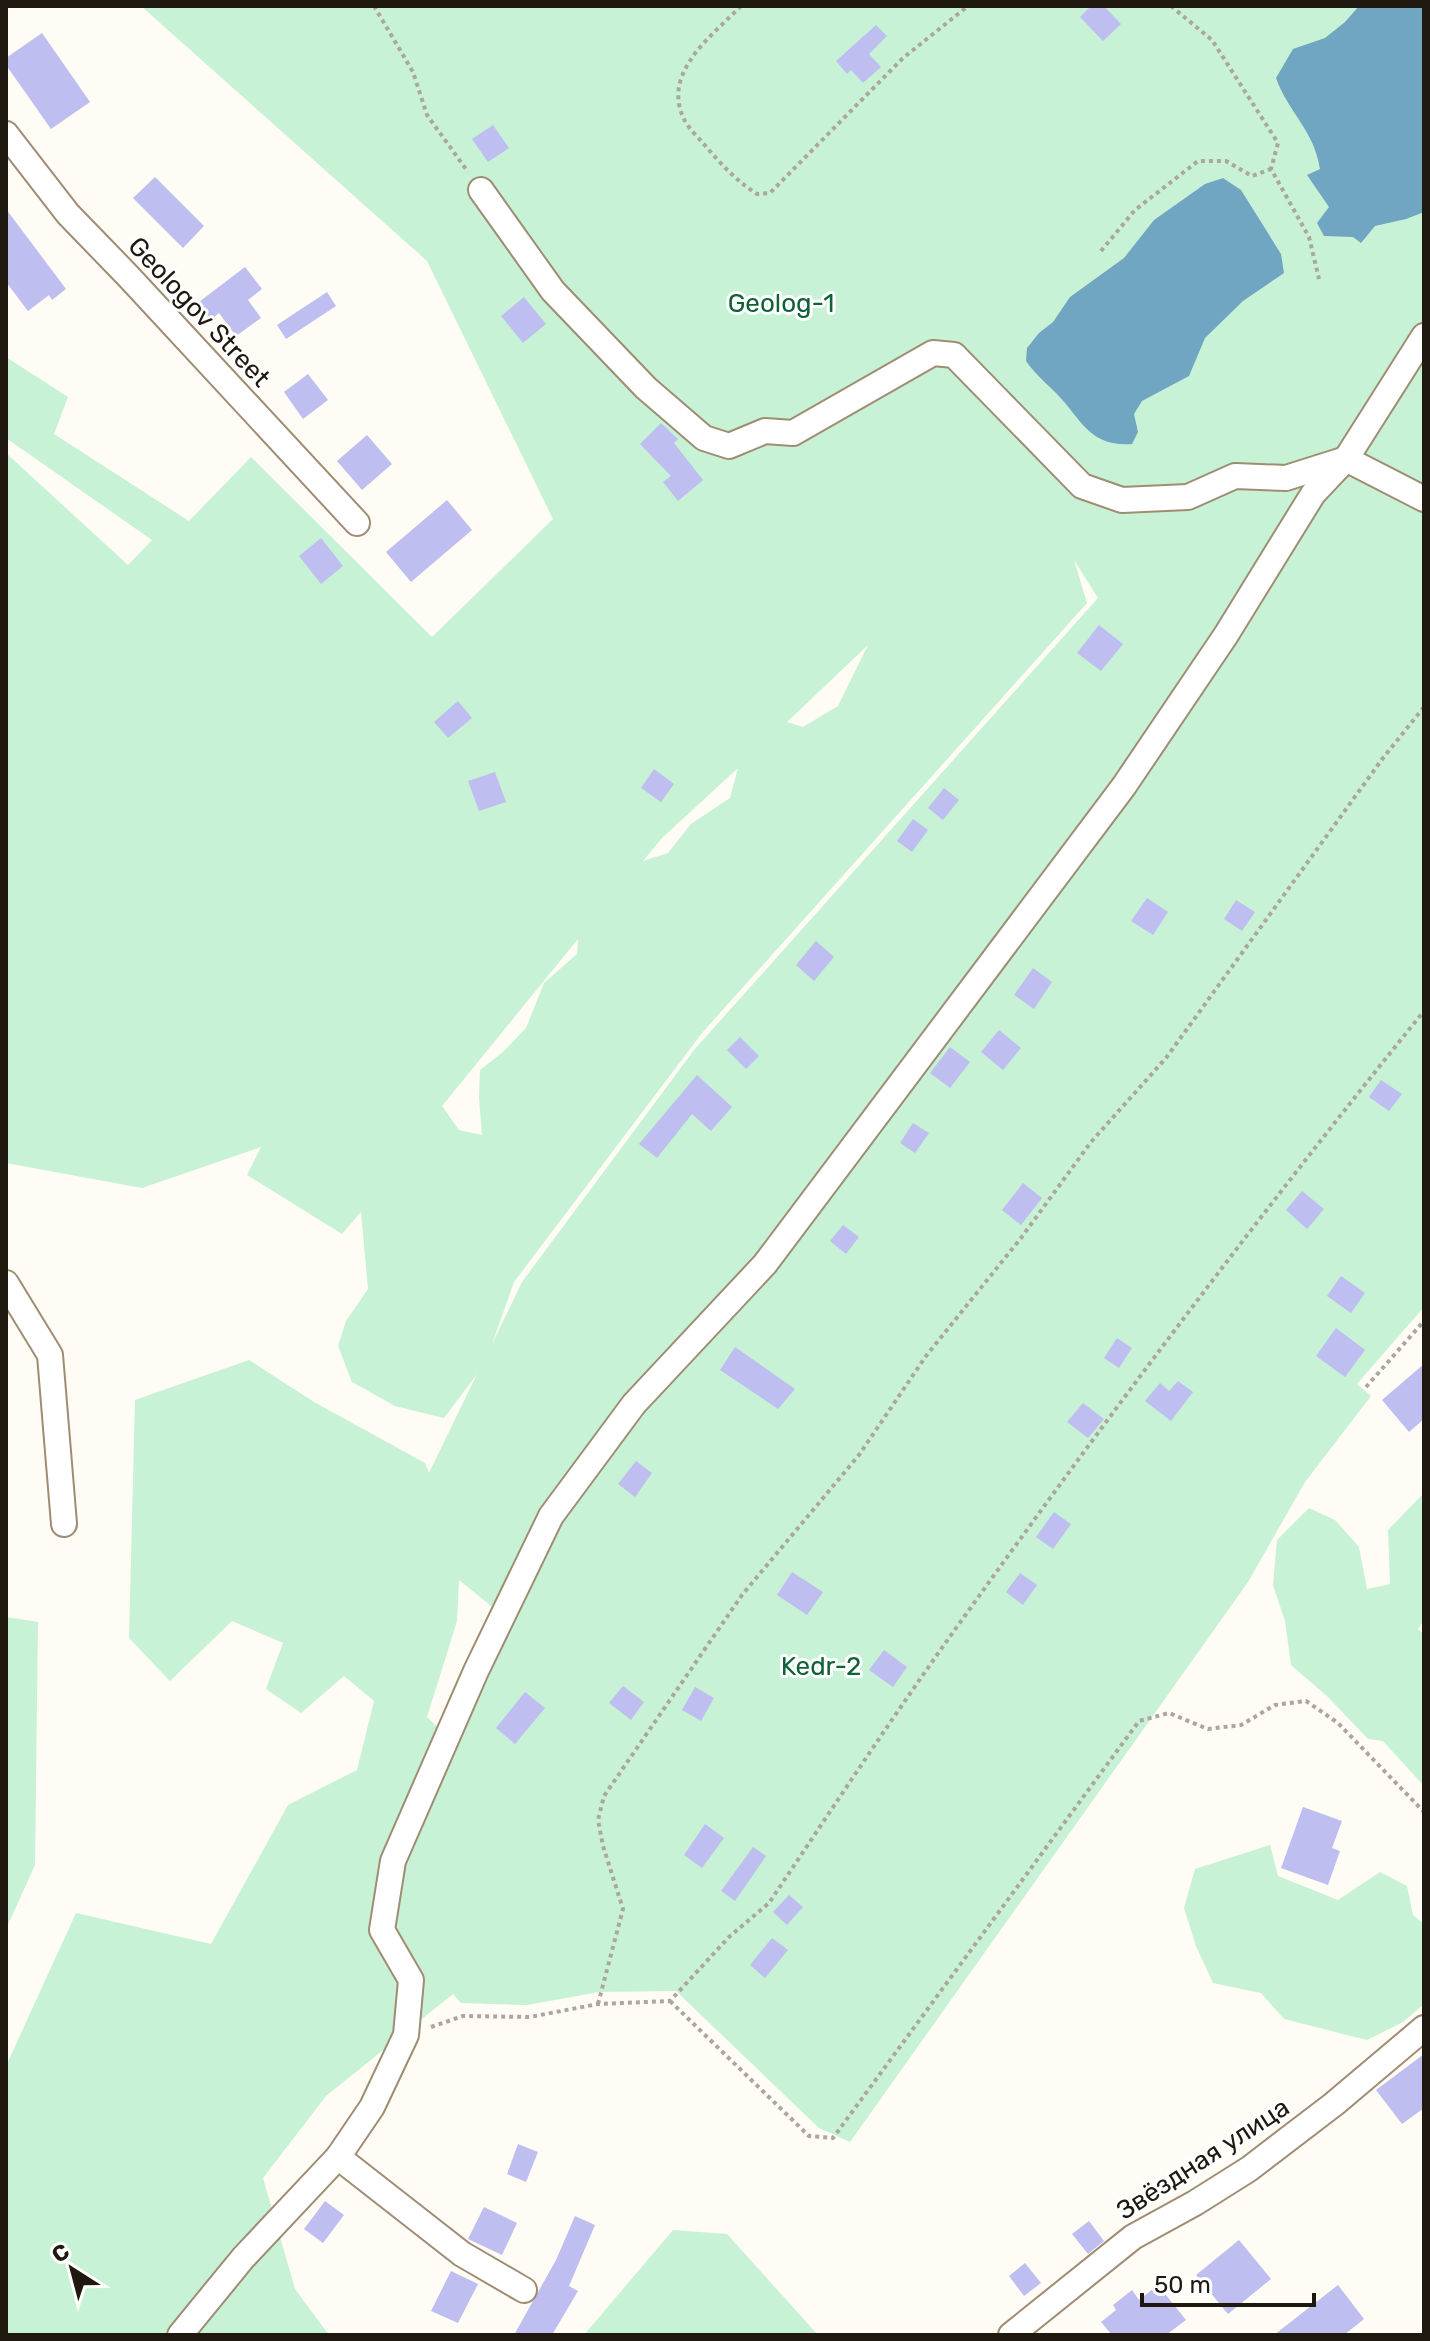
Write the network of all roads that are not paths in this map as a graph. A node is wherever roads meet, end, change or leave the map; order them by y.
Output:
1 (6, 134) edge
2 (481, 190) road end
3 (1424, 336) edge
4 (1346, 459) junction
5 (1424, 499) edge
6 (357, 523) dead end
7 (6, 1283) edge
8 (64, 1524) dead end
9 (1424, 2028) edge
10 (338, 2157) junction
11 (524, 2290) dead end
12 (180, 2335) edge
13 (1011, 2335) edge

1 - 6 street, Geologov Street
2 - 4 street
3 - 4 street
4 - 5 street
4 - 10 street
7 - 8 street
9 - 13 street, Звёздная улица
10 - 11 street
10 - 12 street

